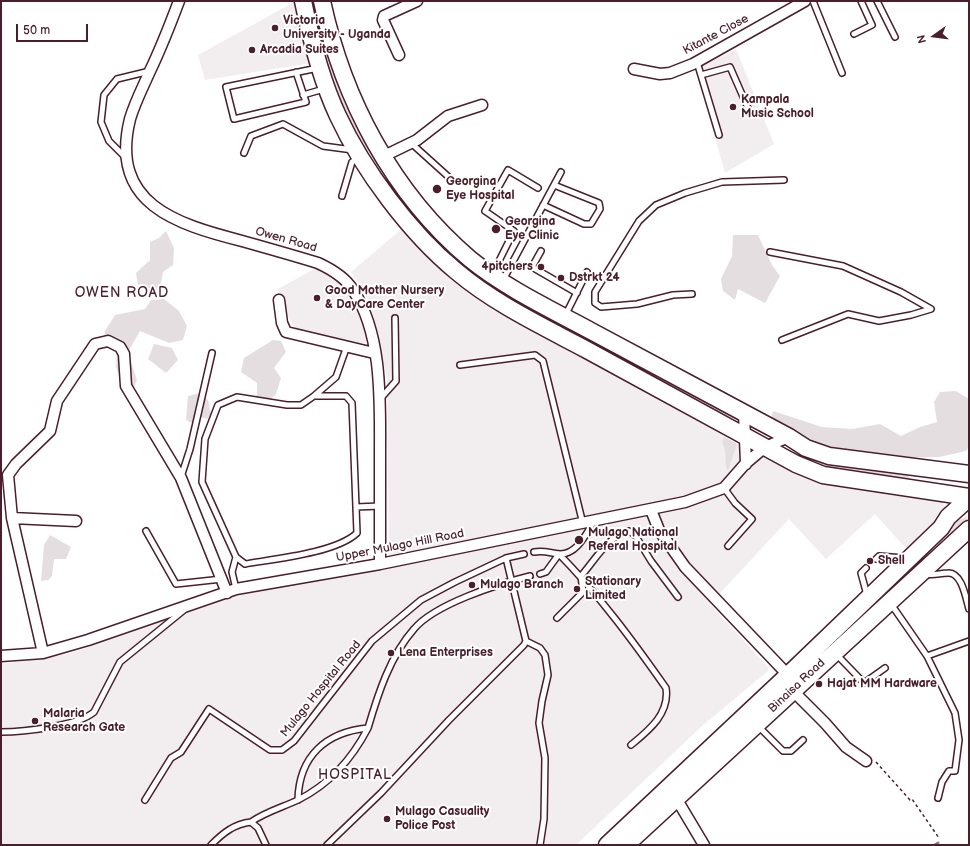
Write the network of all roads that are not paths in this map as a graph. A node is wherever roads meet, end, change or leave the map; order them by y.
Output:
1 (179, 1) edge
2 (303, 1) edge
3 (322, 1) edge
4 (418, 1) edge
5 (805, 1) edge
6 (813, 1) edge
7 (861, 1) edge
8 (877, 1) edge
9 (854, 34) dead end
10 (895, 37) dead end
11 (399, 55) dead end
12 (697, 62) junction
13 (320, 68) junction
14 (151, 70) junction
15 (634, 70) dead end
16 (296, 72) junction
17 (842, 73) dead end
18 (701, 75) junction
19 (327, 89) junction
20 (304, 95) junction
21 (482, 105) dead end
22 (748, 108) dead end
23 (719, 135) dead end
24 (411, 143) junction
25 (244, 153) dead end
26 (358, 154) junction
27 (384, 156) junction
28 (126, 159) junction
29 (560, 172) dead end
30 (452, 180) dead end
31 (784, 180) dead end
32 (554, 185) junction
33 (538, 188) dead end
34 (342, 196) dead end
35 (543, 205) junction
36 (541, 250) dead end
37 (770, 252) dead end
38 (587, 272) dead end
39 (497, 277) junction
40 (577, 293) junction
41 (523, 294) junction
42 (692, 294) dead end
43 (279, 300) dead end
44 (516, 311) junction
45 (565, 317) junction
46 (395, 318) dead end
47 (782, 340) dead end
48 (347, 346) junction
49 (212, 353) dead end
50 (374, 353) junction
51 (460, 365) dead end
52 (314, 396) junction
53 (380, 399) junction
54 (744, 413) junction
55 (744, 436) junction
56 (789, 437) junction
57 (765, 447) junction
58 (746, 464) junction
59 (969, 474) edge
60 (181, 478) junction
61 (724, 488) junction
62 (969, 498) edge
63 (356, 506) junction
64 (380, 506) junction
65 (651, 510) junction
66 (12, 518) junction
67 (76, 521) dead end
68 (594, 521) junction
69 (583, 524) junction
70 (146, 530) dead end
71 (969, 530) edge
72 (728, 546) dead end
73 (534, 552) dead end
74 (524, 554) dead end
75 (559, 554) junction
76 (236, 557) junction
77 (506, 558) junction
78 (876, 559) dead end
79 (909, 559) junction
80 (380, 564) junction
81 (866, 568) dead end
82 (921, 572) junction
83 (540, 574) dead end
84 (530, 576) dead end
85 (581, 576) junction
86 (222, 579) junction
87 (511, 581) junction
88 (232, 591) junction
89 (678, 597) dead end
90 (868, 598) junction
91 (889, 602) junction
92 (190, 606) junction
93 (969, 609) edge
94 (557, 618) dead end
95 (526, 641) junction
96 (969, 641) edge
97 (834, 652) junction
98 (43, 653) junction
99 (1, 656) edge
100 (927, 656) junction
101 (885, 668) dead end
102 (788, 675) junction
103 (793, 691) junction
104 (756, 724) junction
105 (368, 728) junction
106 (1, 732) edge
107 (803, 740) dead end
108 (630, 745) dead end
109 (866, 761) road end
110 (676, 798) junction
111 (938, 798) dead end
112 (145, 800) dead end
113 (298, 800) junction
114 (251, 822) junction
115 (211, 845) edge
116 (266, 845) edge
117 (327, 845) edge
118 (540, 845) edge
119 (607, 845) edge
120 (626, 845) edge
121 (704, 845) edge

1 - 14 street, Owen Road
2 - 13 main road
3 - 27 main road
4 - 11 street
5 - 12 street, Kitante Close
6 - 17 lane
7 - 9 lane
8 - 10 lane
12 - 15 street, Kitante Close
12 - 18 lane
13 - 16 lane
13 - 19 main road
14 - 28 street, Owen Road
14 - 28 lane
16 - 20 lane
16 - 20 lane
18 - 22 lane
18 - 23 lane
19 - 20 lane
19 - 26 main road
21 - 24 street
24 - 27 street
24 - 30 lane
25 - 26 lane
26 - 34 lane
26 - 44 main road
27 - 39 main road
28 - 50 street, Owen Road
29 - 32 lane
31 - 42 lane
32 - 35 lane
32 - 35 lane
33 - 39 lane
35 - 39 lane
36 - 40 lane
37 - 47 lane
38 - 40 lane
39 - 41 main road
40 - 45 lane
41 - 44 main road
41 - 45 main road
43 - 48 street
44 - 55 main road
45 - 54 main road
46 - 53 lane
48 - 50 street
48 - 52 lane
49 - 60 lane
50 - 53 street, Owen Road
51 - 69 lane
52 - 63 lane
52 - 76 lane
53 - 64 street, Owen Road
54 - 55 street
54 - 56 main road
55 - 57 main road
55 - 58 street
56 - 57 street, Upper Mulago Hill Road
56 - 59 main road
57 - 58 street, Upper Mulago Hill Road
57 - 62 main road
58 - 61 street, Upper Mulago Hill Road
60 - 66 street
60 - 86 street
61 - 65 street, Upper Mulago Hill Road
61 - 72 lane
62 - 79 main road, Binaisa Road
63 - 64 lane
63 - 76 lane
64 - 80 street, Owen Road
65 - 68 street, Upper Mulago Hill Road
65 - 102 street
66 - 67 street
66 - 98 street
68 - 69 street, Upper Mulago Hill Road
68 - 75 lane
69 - 80 street, Upper Mulago Hill Road
70 - 86 lane
71 - 82 main road, Binaisa Road
73 - 75 lane
74 - 77 lane, Mulago Hospital Road
75 - 83 lane
75 - 85 lane
76 - 88 lane
77 - 87 lane
77 - 112 lane, Mulago Hospital Road
78 - 79 lane
79 - 90 main road, Binaisa Road
80 - 88 street, Upper Mulago Hill Road
81 - 90 lane
82 - 91 main road, Binaisa Road
82 - 93 lane
84 - 87 lane
85 - 89 lane
85 - 94 lane
85 - 108 lane
86 - 88 street
87 - 95 lane
87 - 105 lane
88 - 92 street, Upper Mulago Hill Road
90 - 102 main road, Binaisa Road
91 - 97 main road, Binaisa Road
91 - 100 lane
92 - 98 street, Upper Mulago Hill Road
92 - 106 lane
95 - 117 lane
95 - 118 lane
96 - 100 lane
97 - 101 lane
97 - 103 main road, Binaisa Road
98 - 99 street, Upper Mulago Hill Road
100 - 111 lane
102 - 119 main road, Binaisa Road
103 - 104 main road, Binaisa Road
103 - 109 street
104 - 107 lane
104 - 110 main road, Binaisa Road
105 - 113 lane
105 - 113 lane
110 - 120 main road, Binaisa Road
110 - 121 street
113 - 114 lane
114 - 115 lane
114 - 116 lane

